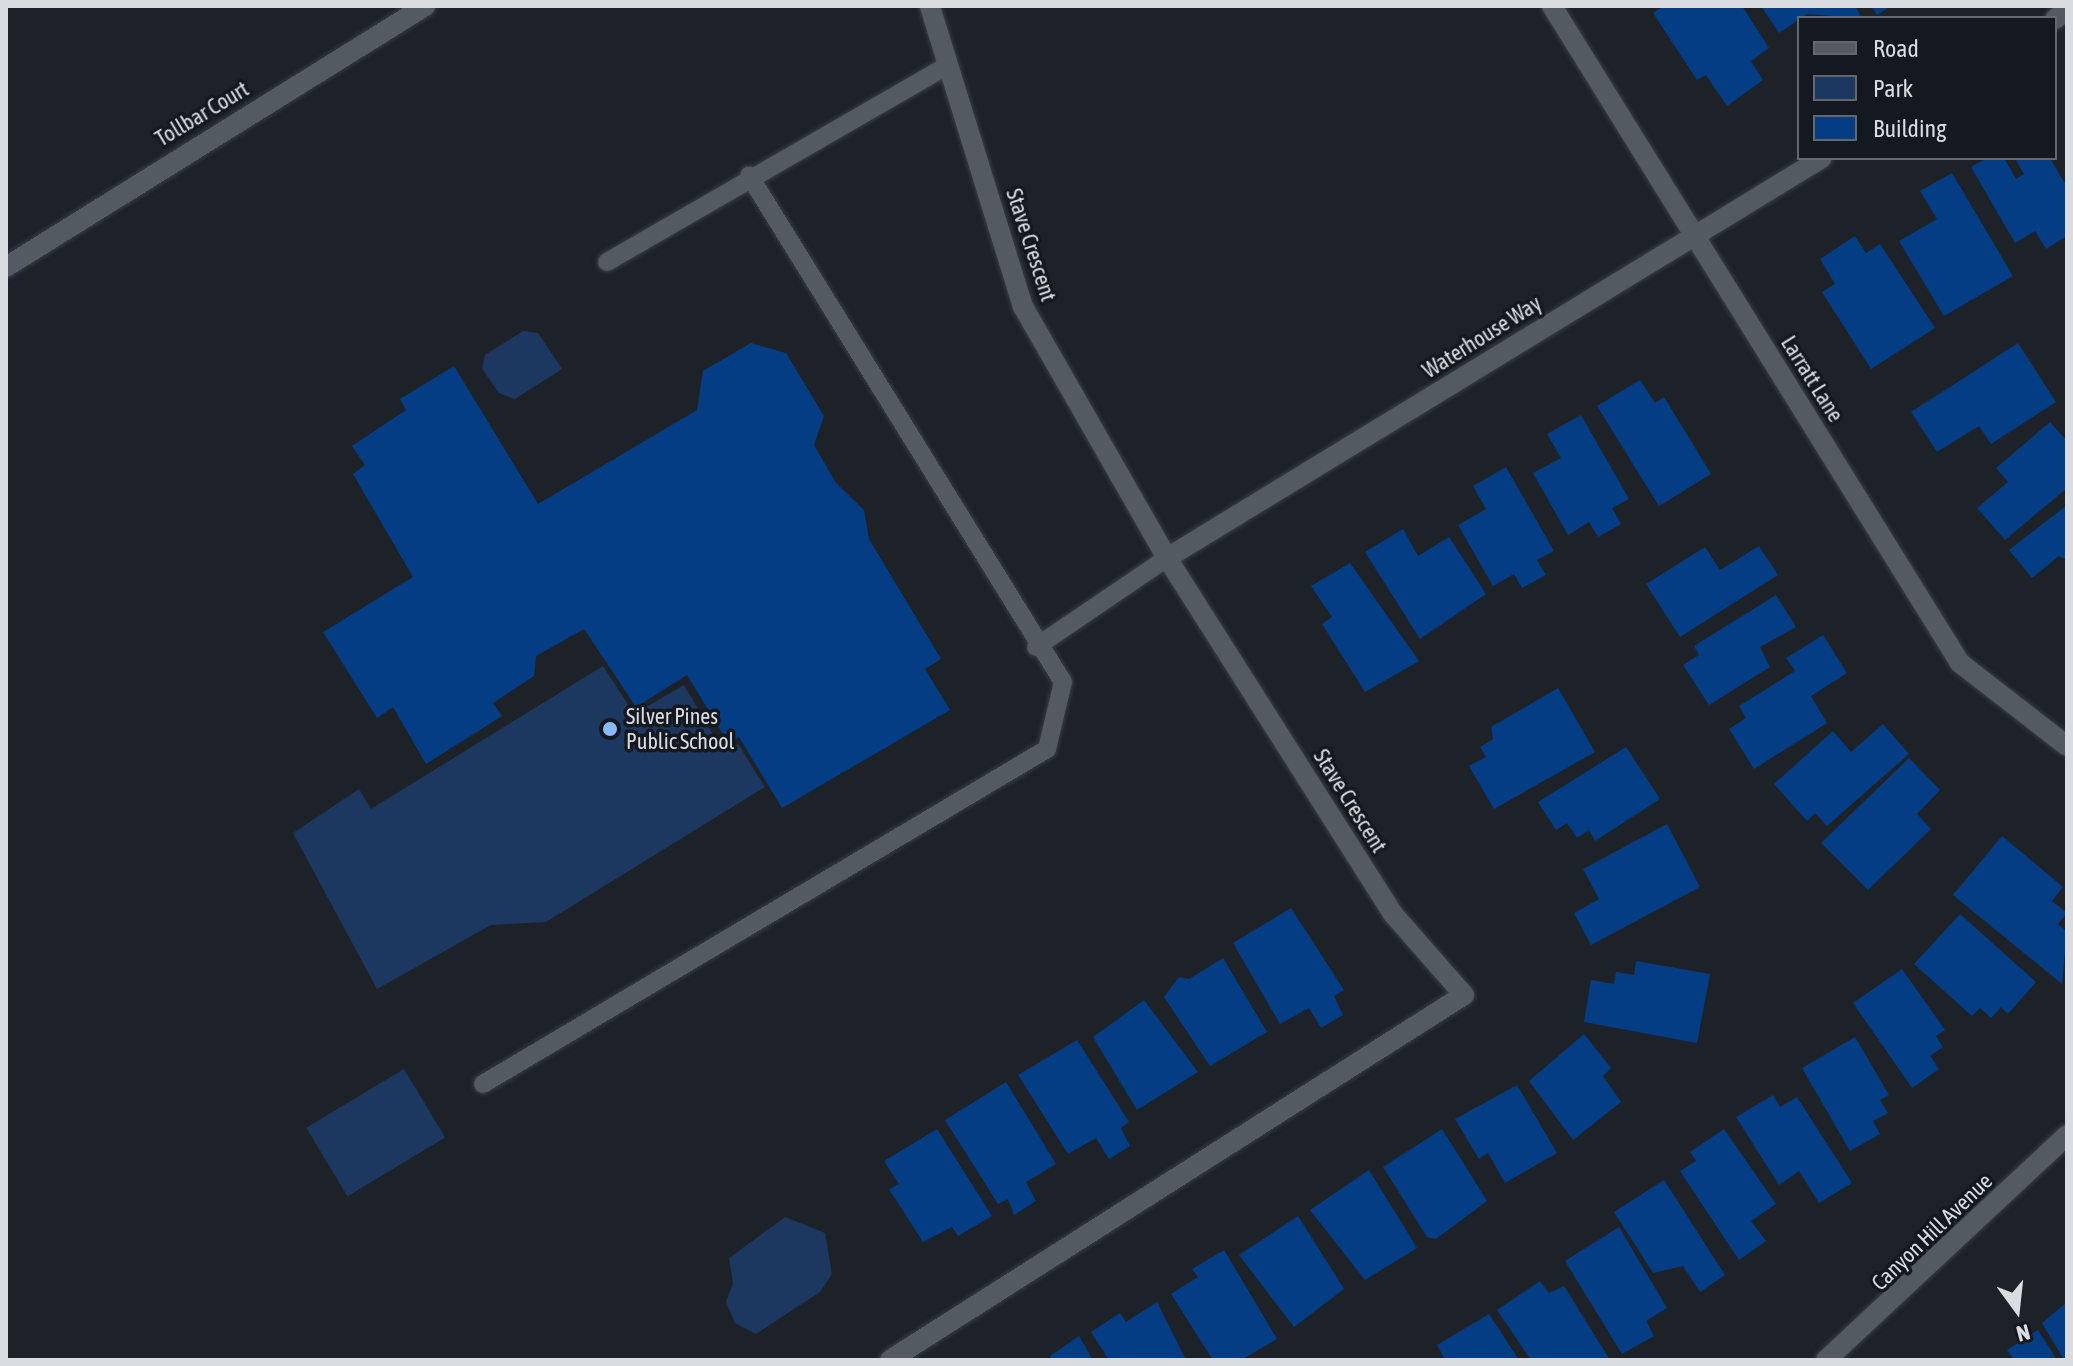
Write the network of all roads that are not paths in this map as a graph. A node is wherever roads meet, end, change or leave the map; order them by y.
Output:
1 (425, 6) edge
2 (930, 6) edge
3 (1552, 6) edge
4 (948, 65) junction
5 (1819, 160) edge
6 (749, 175) junction
7 (1694, 235) junction
8 (607, 262) dead end
9 (6, 267) edge
10 (1167, 558) junction
11 (1036, 647) junction
12 (2067, 746) edge
13 (483, 1084) dead end
14 (2067, 1135) edge
15 (890, 1360) edge
16 (1826, 1360) edge

1 - 9 street, Tollbar Court
2 - 4 street, Stave Crescent
3 - 7 street, Larratt Lane
4 - 6 lane
4 - 10 street, Stave Crescent
5 - 7 street, Waterhouse Way
6 - 8 lane
6 - 11 lane
7 - 10 street, Waterhouse Way
7 - 12 street, Larratt Lane
10 - 11 lane
10 - 15 street, Stave Crescent
11 - 13 lane
14 - 16 street, Canyon Hill Avenue

